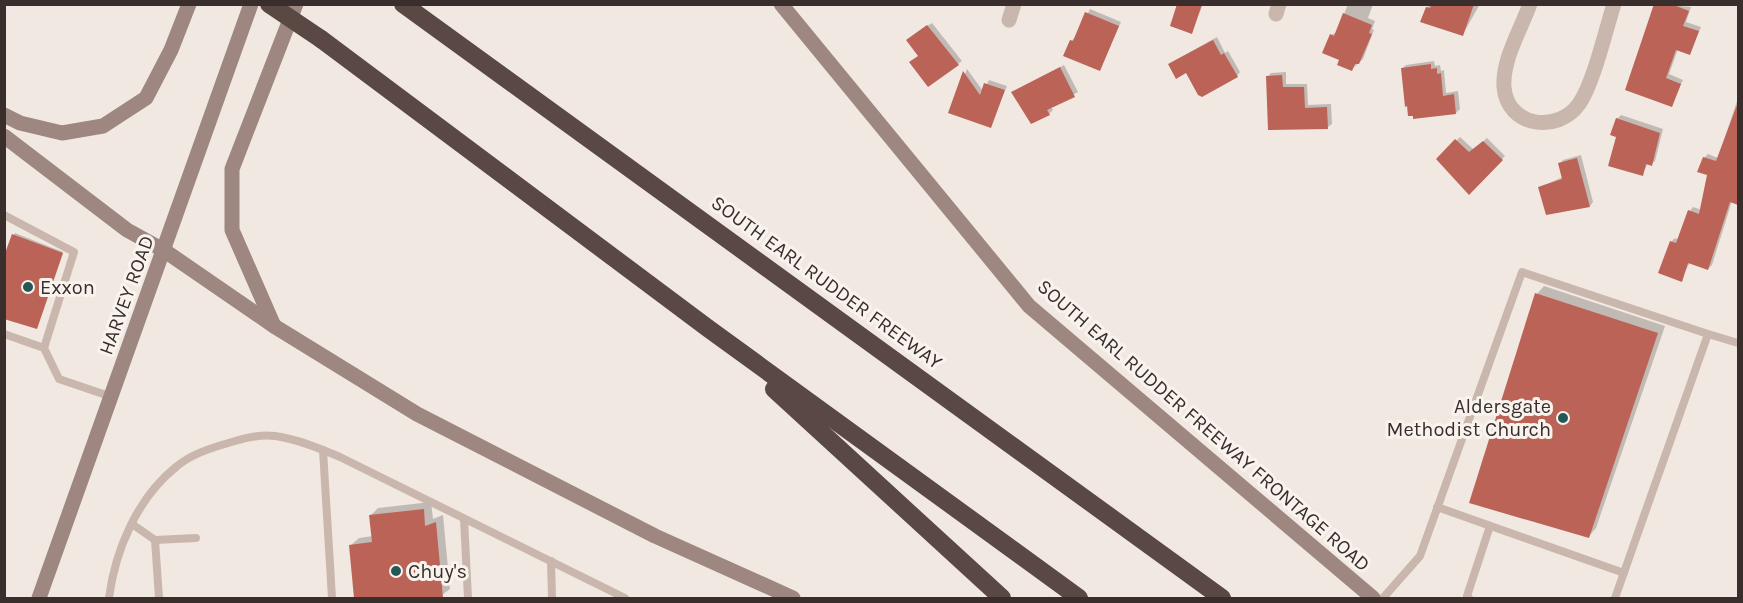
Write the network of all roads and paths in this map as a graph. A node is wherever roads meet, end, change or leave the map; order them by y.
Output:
1 (189, 4) edge
2 (251, 4) edge
3 (269, 4) edge
4 (296, 4) edge
5 (403, 4) edge
6 (780, 4) edge
7 (1014, 4) edge
8 (1530, 4) edge
9 (1614, 4) edge
10 (1008, 20) dead end
11 (4, 116) edge
12 (4, 136) edge
13 (4, 215) edge
14 (165, 250) junction
15 (274, 326) junction
16 (709, 329) junction
17 (4, 334) edge
18 (1708, 334) junction
19 (1738, 343) edge
20 (44, 348) junction
21 (112, 397) junction
22 (323, 450) junction
23 (1437, 507) junction
24 (464, 519) junction
25 (132, 524) junction
26 (1490, 526) junction
27 (196, 538) dead end
28 (155, 540) junction
29 (551, 561) junction
30 (1624, 573) junction
31 (39, 598) edge
32 (109, 598) edge
33 (159, 598) edge
34 (332, 598) edge
35 (468, 598) edge
36 (552, 598) edge
37 (626, 598) edge
38 (792, 598) edge
39 (1002, 598) edge
40 (1079, 598) edge
41 (1222, 598) edge
42 (1373, 598) edge
43 (1383, 598) edge
44 (1469, 598) edge
45 (1615, 598) edge

1 - 11 main road
2 - 14 main road, HARVEY ROAD
3 - 16 highway, bridge
4 - 15 main road
5 - 41 highway, SOUTH EARL RUDDER FREEWAY
6 - 42 main road, SOUTH EARL RUDDER FREEWAY FRONTAGE ROAD
7 - 10 street
8 - 9 street
12 - 14 main road
13 - 20 lane
14 - 15 main road
14 - 21 main road, HARVEY ROAD
15 - 38 main road
16 - 39 highway
16 - 40 highway
17 - 20 lane
18 - 19 lane
18 - 23 lane
18 - 30 lane
20 - 21 lane
21 - 31 main road, HARVEY ROAD
22 - 24 lane
22 - 25 lane
22 - 34 lane
23 - 26 lane
23 - 43 lane
24 - 29 lane
24 - 35 lane
25 - 28 lane
25 - 32 lane
26 - 30 lane
26 - 44 lane
27 - 28 lane
28 - 33 lane
29 - 36 lane
29 - 37 lane
30 - 45 lane

